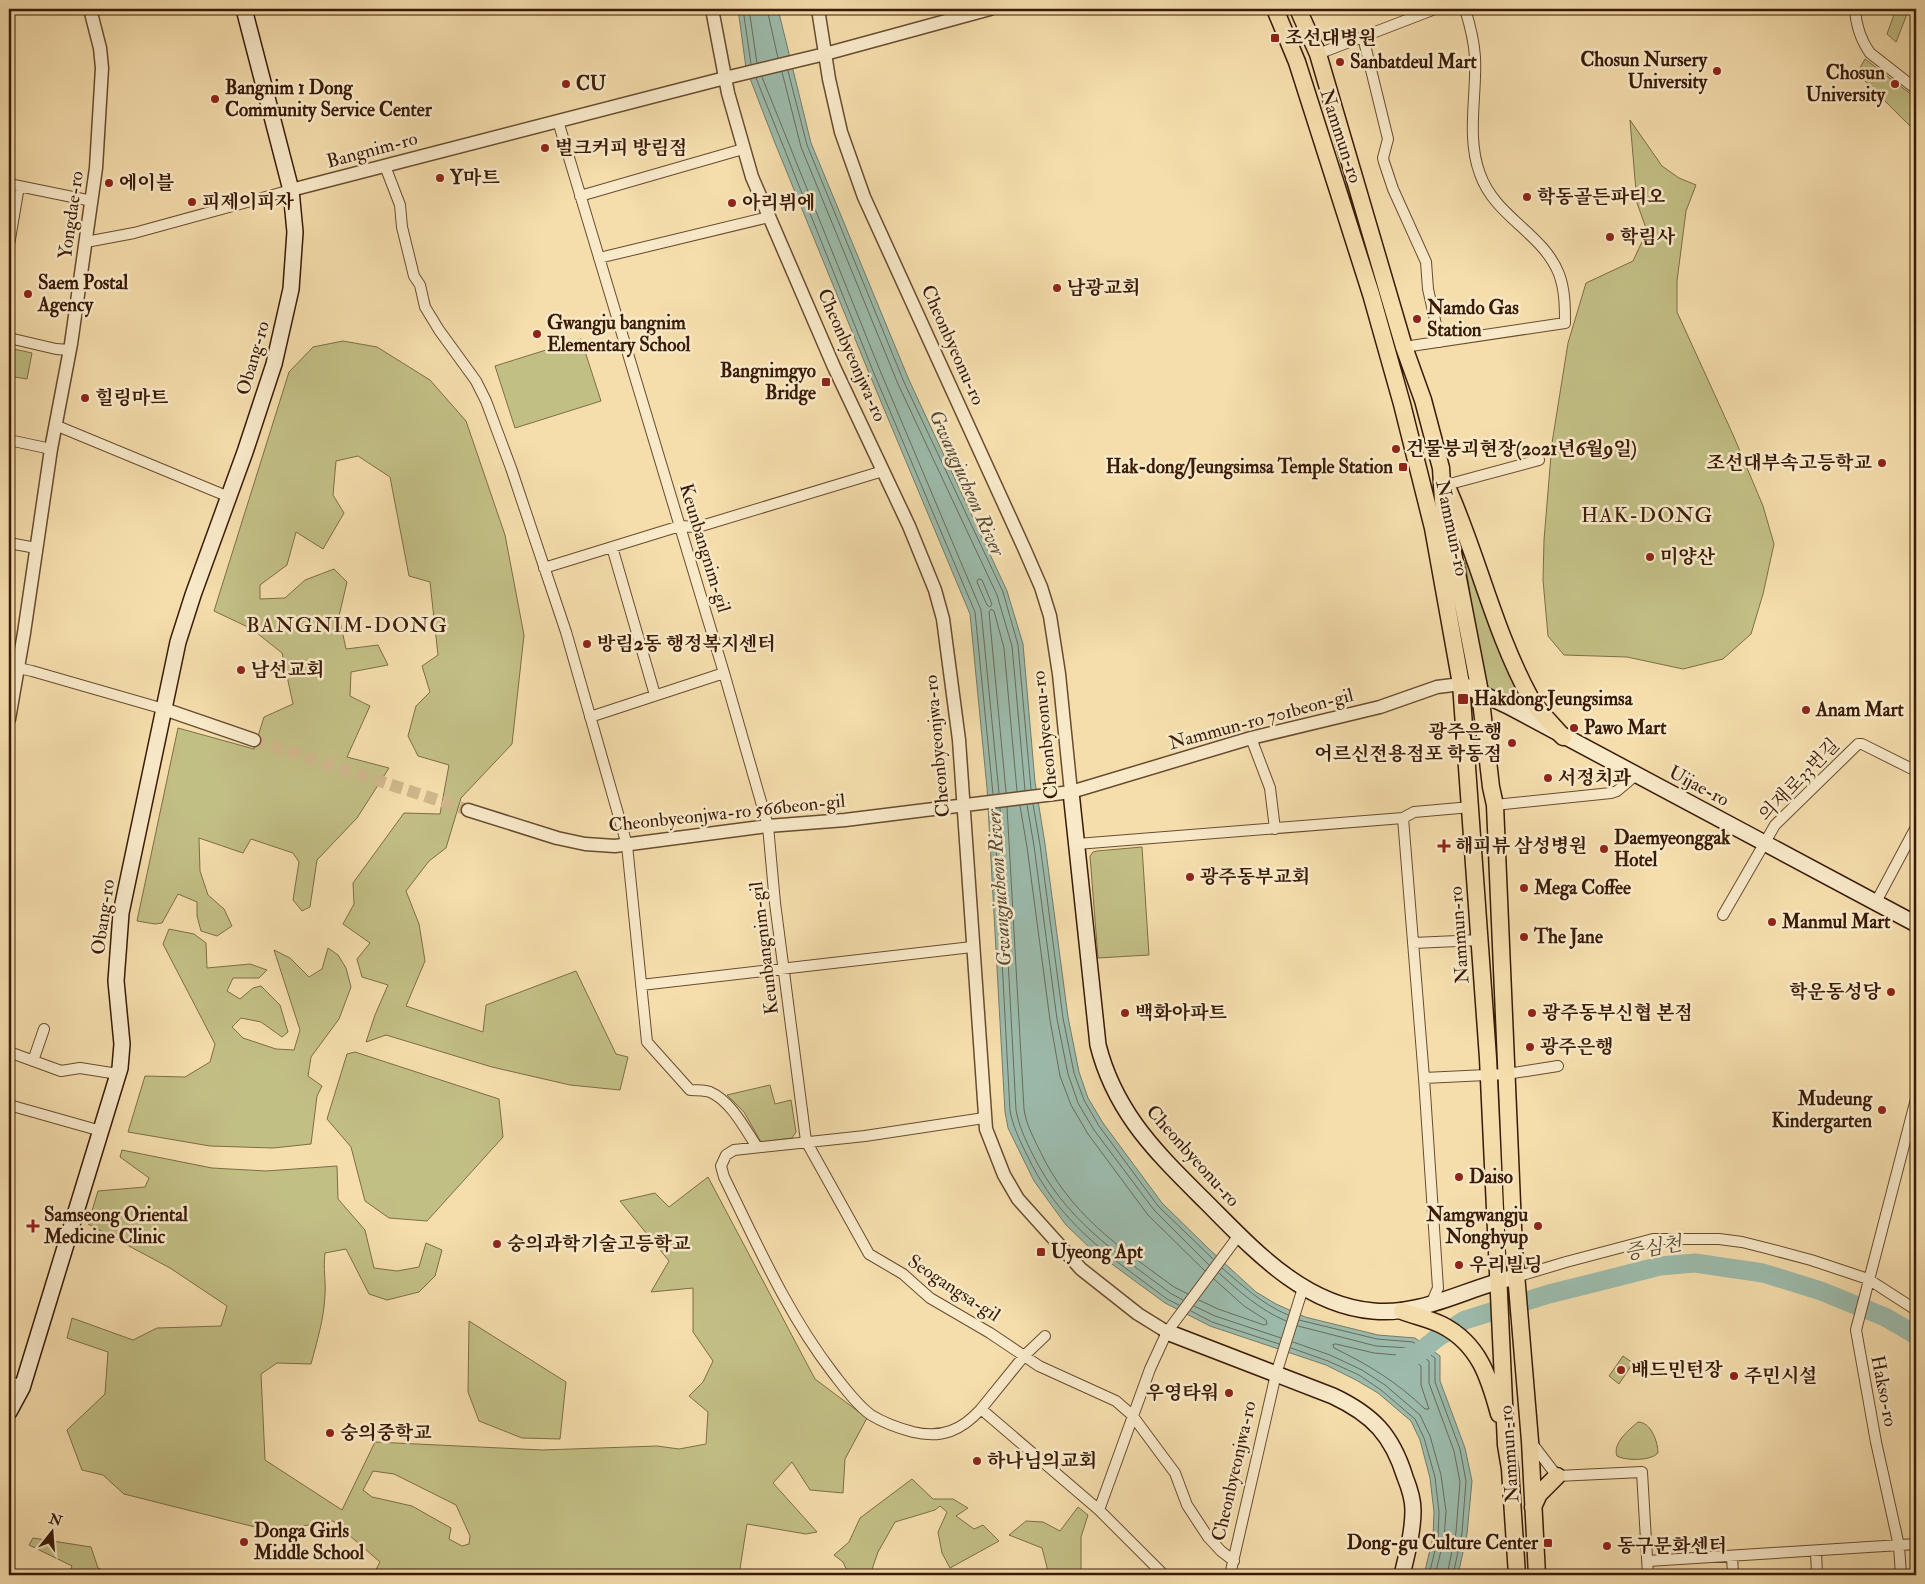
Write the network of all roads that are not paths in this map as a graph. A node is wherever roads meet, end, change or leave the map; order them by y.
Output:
1 (90, 9) edge
2 (244, 9) edge
3 (712, 9) edge
4 (818, 9) edge
5 (990, 9) edge
6 (1275, 9) edge
7 (1298, 9) edge
8 (1435, 9) edge
9 (1465, 9) edge
10 (1855, 9) edge
11 (1363, 37) junction
12 (825, 54) junction
13 (1318, 54) junction
14 (724, 78) junction
15 (1916, 89) edge
16 (558, 121) junction
17 (743, 149) junction
18 (385, 166) junction
19 (14, 185) edge
20 (291, 190) junction
21 (580, 196) junction
22 (92, 200) junction
23 (769, 217) junction
24 (86, 242) junction
25 (9, 245) edge
26 (599, 258) junction
27 (1380, 326) junction
28 (9, 338) edge
29 (1440, 342) junction
30 (1404, 344) junction
31 (70, 350) junction
32 (56, 425) junction
33 (9, 440) edge
34 (50, 449) junction
35 (1539, 460) dead end
36 (1441, 468) junction
37 (883, 471) junction
38 (1446, 485) junction
39 (229, 498) junction
40 (680, 526) junction
41 (9, 543) edge
42 (612, 547) junction
43 (36, 548) junction
44 (544, 568) junction
45 (18, 668) junction
46 (724, 673) junction
47 (1461, 684) junction
48 (1480, 692) junction
49 (655, 695) junction
50 (164, 709) junction
51 (590, 717) junction
52 (9, 719) edge
53 (1563, 737) junction
54 (1251, 738) junction
55 (254, 740) tunnel mouth
56 (1916, 770) edge
57 (1636, 775) junction
58 (1071, 792) junction
59 (964, 804) junction
60 (1495, 805) junction
61 (1471, 807) junction
62 (468, 810) tunnel mouth
63 (1403, 818) junction
64 (768, 826) junction
65 (1916, 827) edge
66 (1275, 829) junction
67 (1764, 843) junction
68 (1077, 844) junction
69 (627, 845) junction
70 (1876, 902) junction
71 (1723, 915) dead end
72 (1916, 924) edge
73 (1480, 940) junction
74 (1414, 943) junction
75 (972, 947) junction
76 (783, 969) junction
77 (641, 985) junction
78 (44, 1028) dead end
79 (9, 1052) edge
80 (33, 1061) junction
81 (1558, 1066) dead end
82 (118, 1074) junction
83 (1506, 1074) junction
84 (1488, 1075) junction
85 (1424, 1078) junction
86 (1916, 1099) edge
87 (9, 1105) edge
88 (984, 1118) junction
89 (101, 1131) junction
90 (806, 1141) junction
91 (757, 1147) junction
92 (1239, 1235) junction
93 (1516, 1277) junction
94 (1868, 1279) junction
95 (1498, 1281) junction
96 (1303, 1288) junction
97 (1431, 1304) junction
98 (1916, 1310) edge
99 (1402, 1311) junction
100 (1170, 1328) junction
101 (1044, 1336) dead end
102 (1024, 1356) junction
103 (1278, 1368) junction
104 (9, 1380) edge
105 (22, 1388) junction
106 (981, 1409) junction
107 (9, 1412) edge
108 (1132, 1414) junction
109 (1530, 1441) junction
110 (1506, 1445) junction
111 (1558, 1476) junction
112 (1533, 1508) junction
113 (1099, 1510) junction
114 (1916, 1544) edge
115 (1899, 1546) junction
116 (1816, 1551) junction
117 (1732, 1556) junction
118 (1234, 1561) junction
119 (1648, 1562) junction
120 (1164, 1575) edge
121 (1230, 1575) edge
122 (1402, 1575) edge
123 (1517, 1575) edge
124 (1537, 1575) edge
125 (1648, 1575) edge
126 (1733, 1575) edge
127 (1817, 1575) edge
128 (1901, 1575) edge

1 - 22 street, Yongdae-ro
2 - 20 main road, Obang-ro
3 - 14 street, Cheonbyeonjwa-ro
4 - 12 street, Cheonbyeonu-ro
5 - 12 street, Bangnim-ro
6 - 27 main road, Nammun-ro
7 - 13 main road, Nammun-ro
8 - 11 street
9 - 29 street
10 - 15 street
11 - 13 street
11 - 29 street
12 - 14 street, Bangnim-ro
12 - 58 street, Cheonbyeonu-ro
13 - 30 main road, Nammun-ro
14 - 16 street, Bangnim-ro
14 - 17 street, Cheonbyeonjwa-ro
16 - 18 street, Bangnim-ro
16 - 21 street, Keunbangnim-gil
17 - 21 street
17 - 23 street, Cheonbyeonjwa-ro
18 - 20 street, Bangnim-ro
18 - 44 street
19 - 22 street
19 - 25 street
20 - 24 street, Bangnim-ro
20 - 39 main road, Obang-ro
21 - 26 street, Keunbangnim-gil
22 - 24 street, Yongdae-ro
23 - 26 street
23 - 37 street, Cheonbyeonjwa-ro
24 - 31 street, Yongdae-ro
26 - 40 street, Keunbangnim-gil
27 - 30 main road
27 - 47 main road, Nammun-ro
28 - 31 street
29 - 30 street
30 - 36 main road, Nammun-ro
31 - 32 street, Yongdae-ro
32 - 34 street, Yongdae-ro
32 - 39 street
33 - 34 street
34 - 43 street, Yongdae-ro
35 - 38 street, Nammun-ro
36 - 38 main road
36 - 48 main road, Nammun-ro
37 - 40 street
37 - 59 street, Cheonbyeonjwa-ro
38 - 53 main road
39 - 50 main road, Obang-ro
40 - 42 street
40 - 46 street, Keunbangnim-gil
41 - 43 street
42 - 44 street
42 - 49 street
43 - 45 street, Yongdae-ro
44 - 51 street
45 - 50 street
45 - 52 street, Yongdae-ro
46 - 49 street
46 - 64 street, Keunbangnim-gil
47 - 48 main road, Uijae-ro
47 - 54 street, Nammun-ro 701beon-gil
47 - 61 main road, Nammun-ro
48 - 53 main road, Uijae-ro
48 - 60 main road, Nammun-ro
49 - 51 street
50 - 55 street
50 - 82 main road, Obang-ro
51 - 69 street
53 - 57 main road, Uijae-ro
54 - 58 street, Nammun-ro 701beon-gil
54 - 66 street
56 - 67 street, 의재로33번길
57 - 60 street
57 - 67 main road, Uijae-ro
58 - 59 street, Nammun-ro 701beon-gil
58 - 68 main road, Cheonbyeonu-ro
59 - 64 street, Cheonbyeonjwa-ro 566beon-gil
59 - 75 street, Cheonbyeonjwa-ro
60 - 83 main road, Nammun-ro
61 - 63 street
61 - 73 main road, Nammun-ro
62 - 69 street, Cheonbyeonjwa-ro 566beon-gil
63 - 66 street
63 - 74 street
64 - 69 street, Cheonbyeonjwa-ro 566beon-gil
64 - 76 street, Keunbangnim-gil
65 - 70 street
66 - 68 street
67 - 70 main road, Uijae-ro
67 - 71 street
68 - 92 main road, Cheonbyeonu-ro
69 - 77 street
70 - 72 main road, Uijae-ro
73 - 74 street
73 - 84 main road, Nammun-ro
74 - 85 street
75 - 76 street
75 - 88 street, Cheonbyeonjwa-ro
76 - 77 street
76 - 90 street, Keunbangnim-gil
77 - 91 street
78 - 80 street
79 - 80 street
80 - 82 street
81 - 83 street
82 - 89 main road, Obang-ro
83 - 84 street
83 - 93 main road, Nammun-ro
84 - 85 street
84 - 95 main road, Nammun-ro
85 - 97 street
86 - 94 street
87 - 89 street
88 - 90 street
88 - 100 street, Cheonbyeonjwa-ro
89 - 105 main road, Obang-ro
90 - 91 street
90 - 102 street, Seogangsa-gil
91 - 106 street
92 - 96 main road, Cheonbyeonu-ro
92 - 100 street
93 - 94 street
93 - 95 main road, Cheonbyeonu-ro
93 - 109 main road, Nammun-ro
94 - 98 street
94 - 115 street, Hakso-ro
95 - 97 main road, Cheonbyeonu-ro
95 - 110 main road, Nammun-ro
96 - 99 main road, Cheonbyeonu-ro
96 - 103 street
97 - 99 main road, Cheonbyeonu-ro
99 - 110 main road
100 - 103 main road, Cheonbyeonjwa-ro
100 - 108 street
101 - 102 street
102 - 106 street
102 - 108 street, Seogangsa-gil
103 - 118 street, Cheonbyeonjwa-ro
103 - 122 main road, Cheonbyeonjwa-ro
104 - 105 street
105 - 107 main road, Obang-ro
106 - 113 street
108 - 113 street
108 - 118 street, Seogangsa-gil
109 - 111 street
109 - 112 main road, Nammun-ro
110 - 123 main road, Nammun-ro
111 - 112 main road
111 - 119 street
112 - 124 main road, Nammun-ro
113 - 120 street
114 - 115 street
115 - 116 street
115 - 128 street, Hakso-ro
116 - 117 street
116 - 127 street
117 - 119 street
117 - 126 street
118 - 121 street, Cheonbyeonjwa-ro
119 - 125 street

